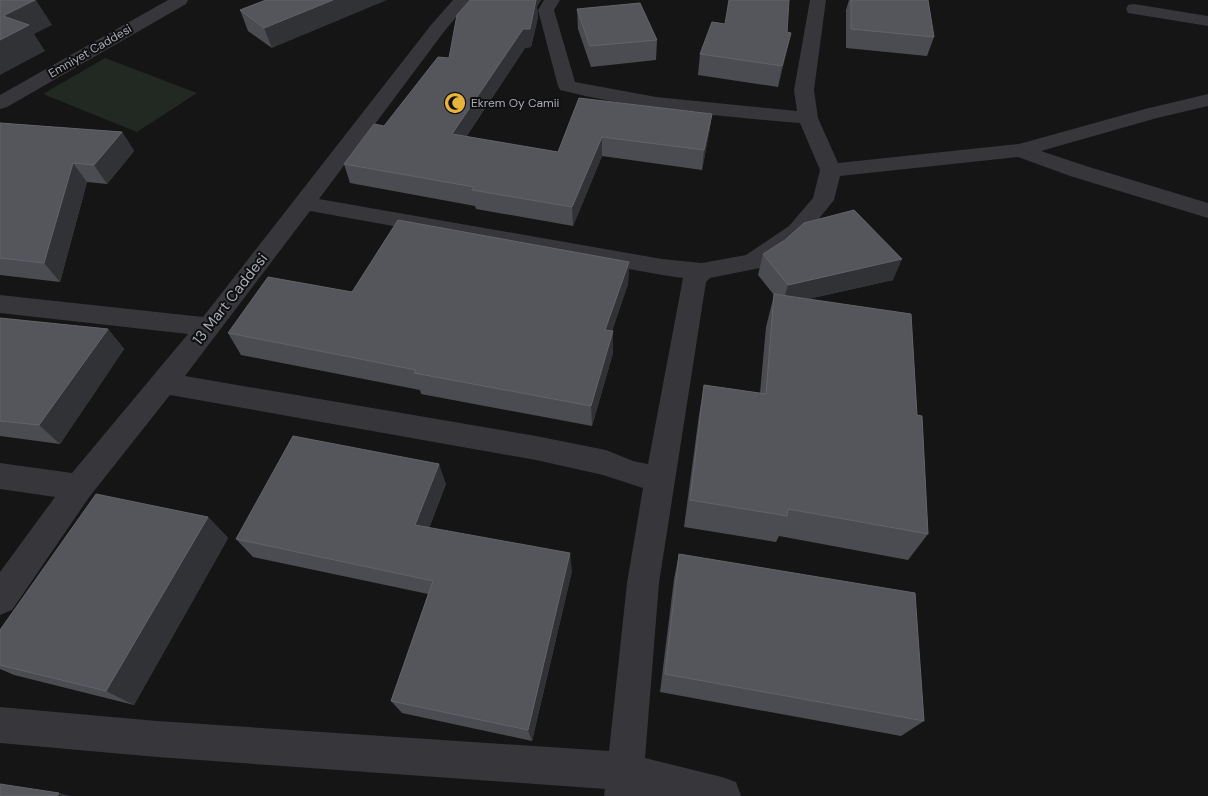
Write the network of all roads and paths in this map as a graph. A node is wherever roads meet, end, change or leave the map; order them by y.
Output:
1 (180, 0) edge
2 (462, 0) edge
3 (552, 0) edge
4 (818, 0) edge
5 (1134, 9) dead end
6 (1208, 21) edge
7 (1208, 100) edge
8 (0, 103) edge
9 (808, 118) junction
10 (1020, 150) junction
11 (831, 170) junction
12 (303, 203) junction
13 (1208, 211) edge
14 (702, 271) junction
15 (0, 304) edge
16 (209, 328) junction
17 (164, 383) junction
18 (0, 476) edge
19 (660, 479) junction
20 (78, 487) junction
21 (0, 599) edge
22 (0, 725) edge
23 (623, 783) edge
24 (722, 796) edge

1 - 8 street, Emniyet Caddesi
2 - 12 street, 13 Mart Caddesi
3 - 9 street
4 - 9 street
5 - 6 street
7 - 10 street
9 - 11 street
10 - 11 street
10 - 13 street
11 - 14 street
12 - 14 street
12 - 16 street, 13 Mart Caddesi
14 - 19 street
15 - 16 street
16 - 17 street, 13 Mart Caddesi
17 - 19 street
17 - 20 street, 13 Mart Caddesi
18 - 20 street
19 - 23 street
20 - 21 street, 13 Mart Caddesi
22 - 23 street
23 - 24 street

